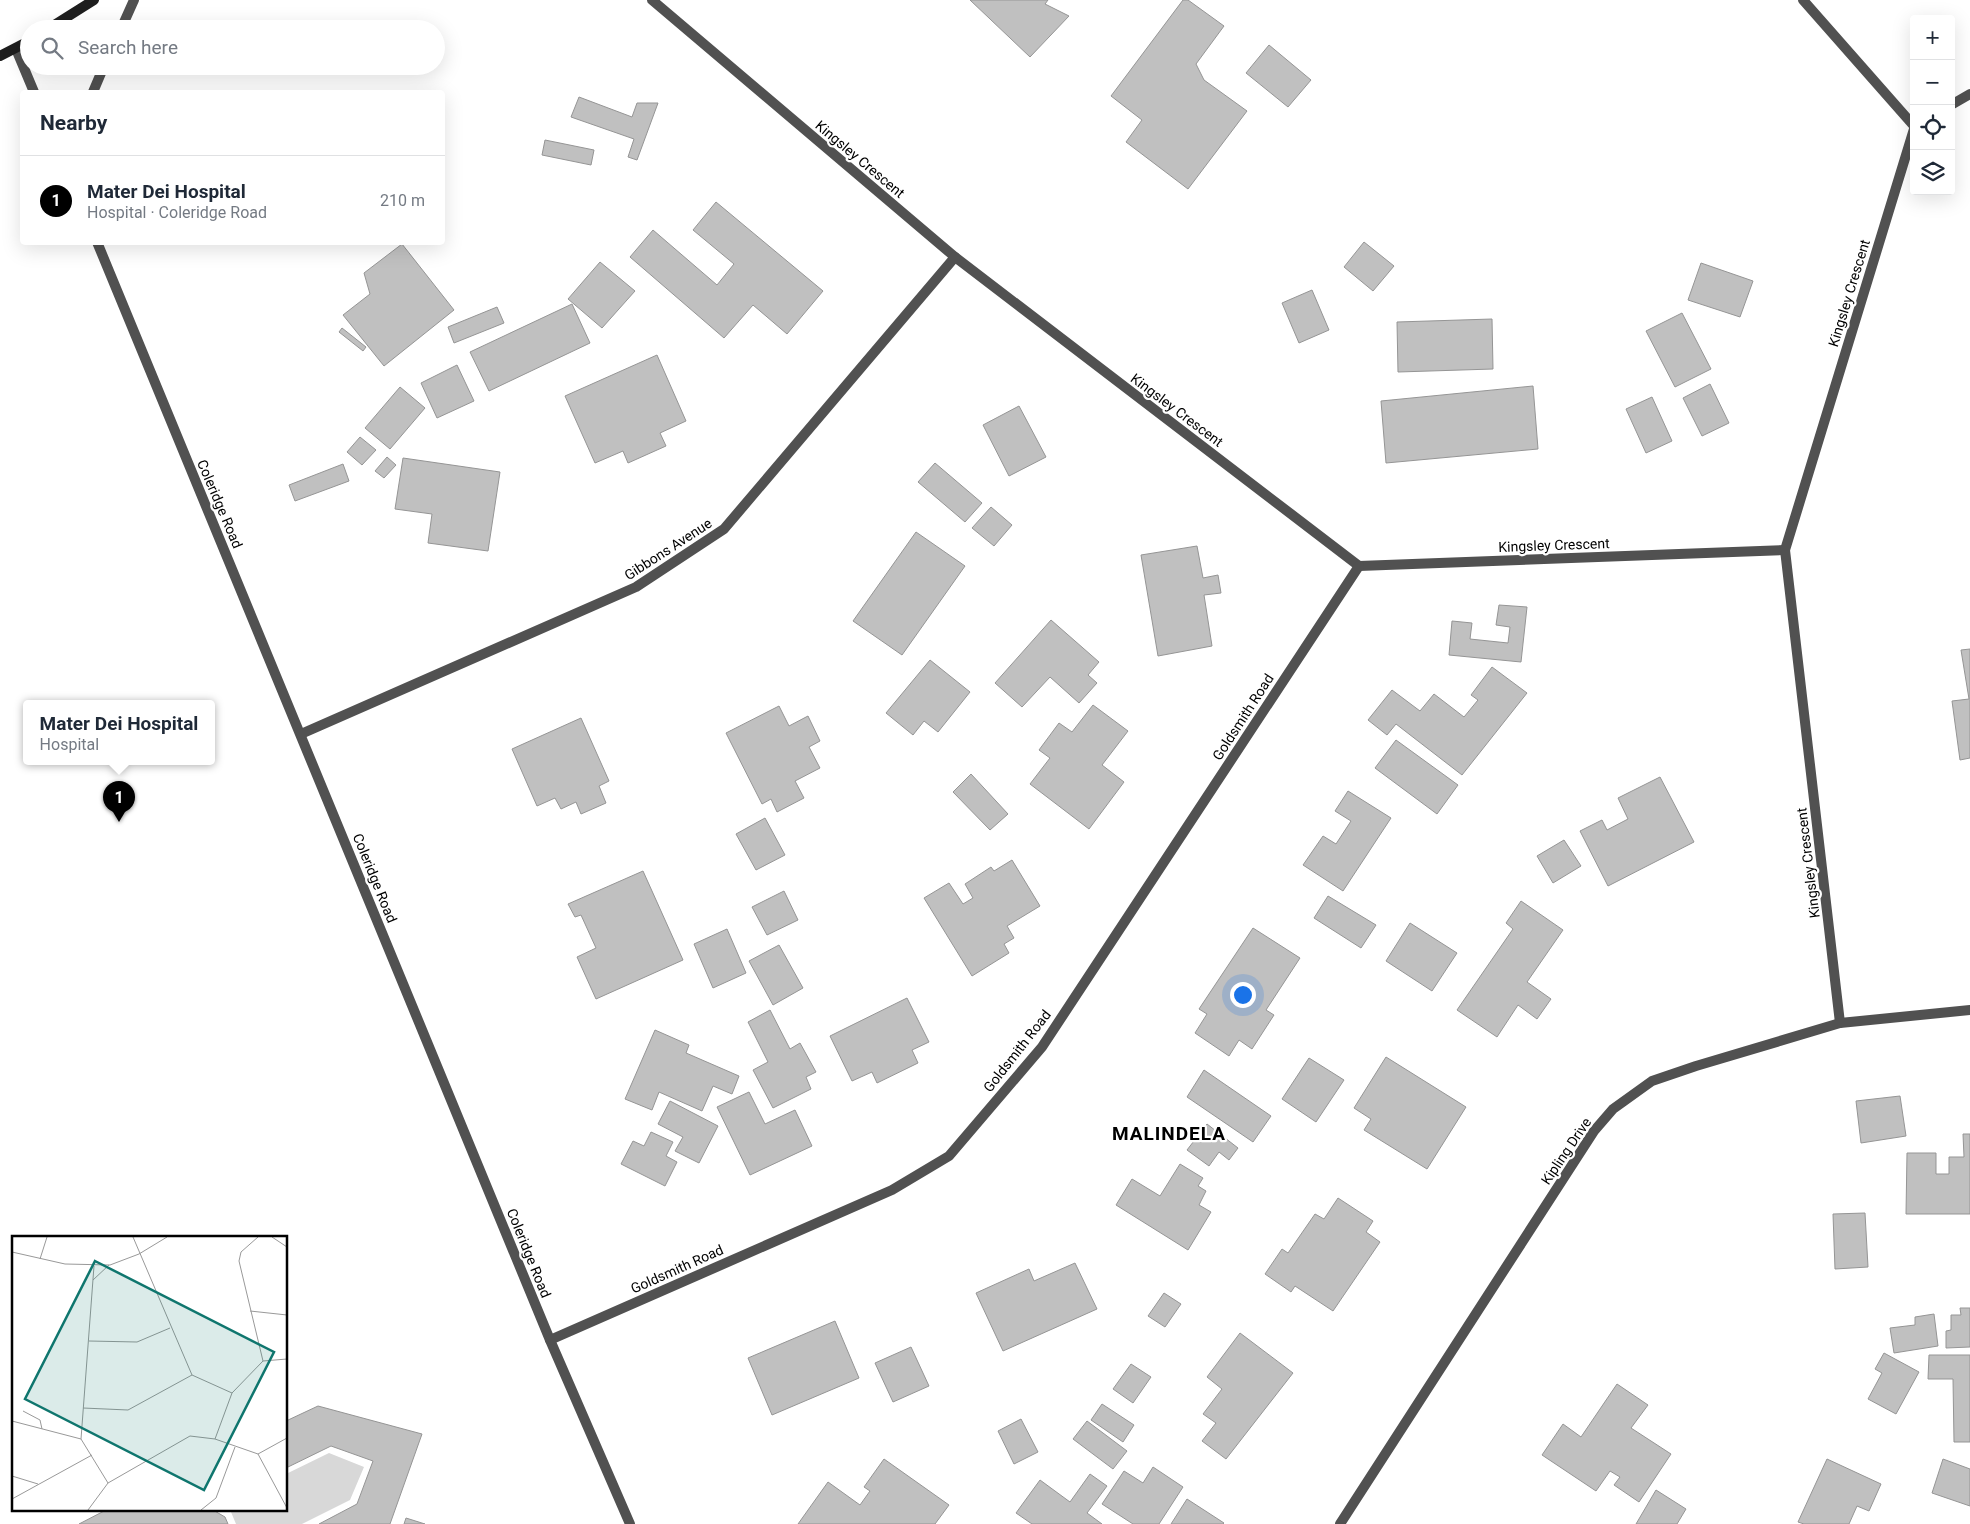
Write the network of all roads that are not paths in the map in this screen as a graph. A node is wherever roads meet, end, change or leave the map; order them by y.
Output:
1 (94, 0) edge
2 (134, 0) edge
3 (652, 0) edge
4 (1802, 0) edge
5 (62, 20) edge
6 (125, 20) edge
7 (20, 47) edge
8 (16, 49) junction
9 (0, 56) edge
10 (20, 59) edge
11 (27, 75) edge
12 (100, 75) edge
13 (33, 90) edge
14 (94, 90) edge
15 (1970, 94) edge
16 (1955, 103) edge
17 (1910, 122) edge
18 (1910, 140) edge
19 (98, 245) edge
20 (955, 257) junction
21 (1785, 550) junction
22 (1359, 566) junction
23 (302, 734) junction
24 (1970, 1010) edge
25 (1840, 1023) junction
26 (550, 1340) junction
27 (630, 1524) edge
28 (1340, 1524) edge

1 - 5 main road
2 - 6 street
3 - 20 street, Kingsley Crescent
4 - 17 street, Kingsley Crescent
7 - 8 main road
8 - 9 main road
8 - 10 street
11 - 13 street
12 - 14 street
15 - 16 street
18 - 21 street, Kingsley Crescent
19 - 23 street, Coleridge Road
20 - 22 street, Kingsley Crescent
20 - 23 street, Gibbons Avenue
21 - 22 street, Kingsley Crescent
21 - 25 street, Kingsley Crescent
22 - 26 street, Goldsmith Road
23 - 26 street, Coleridge Road
24 - 25 street, Kipling Drive
25 - 28 street, Kipling Drive
26 - 27 street, Coleridge Road

